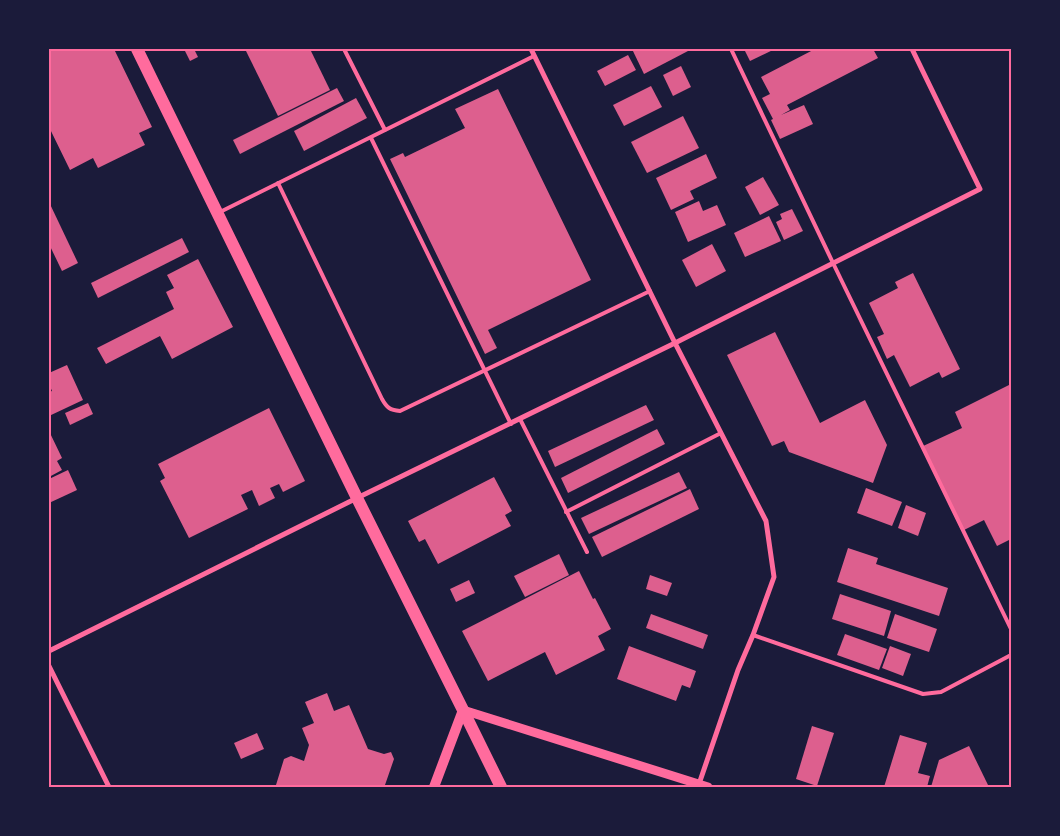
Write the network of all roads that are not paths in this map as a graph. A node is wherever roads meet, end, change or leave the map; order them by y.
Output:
1 (137, 49) edge
2 (344, 49) edge
3 (531, 49) edge
4 (731, 49) edge
5 (912, 49) edge
6 (534, 56) junction
7 (385, 130) junction
8 (371, 138) junction
9 (278, 183) junction
10 (218, 213) junction
11 (833, 263) junction
12 (650, 291) junction
13 (675, 343) junction
14 (485, 371) junction
15 (520, 419) junction
16 (511, 424) junction
17 (721, 433) junction
18 (357, 498) junction
19 (566, 512) junction
20 (587, 552) dead end
21 (1011, 629) edge
22 (753, 635) junction
23 (49, 651) edge
24 (1011, 654) edge
25 (49, 666) edge
26 (463, 710) junction
27 (702, 786) edge
28 (109, 787) edge
29 (434, 787) edge
30 (501, 787) edge

1 - 10 main road
2 - 7 lane
3 - 6 street
4 - 11 lane
5 - 11 street
6 - 7 lane
6 - 12 street
7 - 8 lane
8 - 9 lane
8 - 14 lane
9 - 10 lane
9 - 14 lane
10 - 18 main road
11 - 13 street
11 - 21 lane
12 - 13 street
12 - 14 lane
13 - 15 street
13 - 17 street
14 - 16 lane
15 - 16 street
15 - 19 lane
16 - 18 street
17 - 19 lane
17 - 22 street
18 - 23 street
18 - 26 main road
19 - 20 lane
22 - 24 lane
22 - 27 street
25 - 28 street
26 - 27 street
26 - 29 main road
26 - 30 main road

